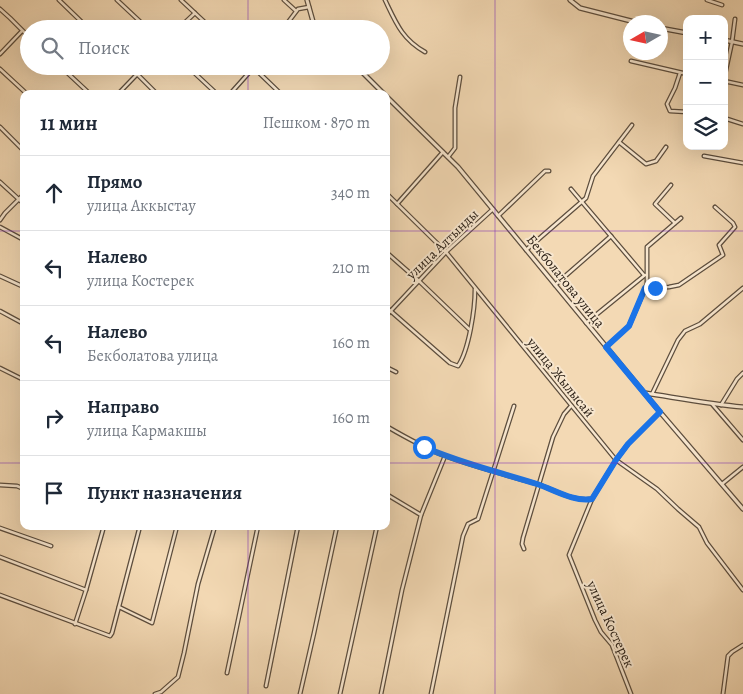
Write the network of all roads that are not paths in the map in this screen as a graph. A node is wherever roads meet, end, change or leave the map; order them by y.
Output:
1 (59, 0) edge
2 (117, 0) edge
3 (181, 0) edge
4 (284, 0) edge
5 (307, 0) edge
6 (385, 0) edge
7 (570, 0) edge
8 (707, 0) edge
9 (722, 5) dead end
10 (309, 7) junction
11 (0, 9) edge
12 (296, 11) junction
13 (195, 13) junction
14 (623, 19) edge
15 (735, 19) dead end
16 (80, 20) edge
17 (138, 20) edge
18 (188, 20) edge
19 (202, 20) edge
20 (290, 20) edge
21 (313, 20) edge
22 (20, 29) edge
23 (668, 29) edge
24 (683, 32) edge
25 (20, 33) edge
26 (728, 41) edge
27 (732, 42) junction
28 (743, 44) edge
29 (425, 52) dead end
30 (0, 54) edge
31 (631, 61) dead end
32 (728, 61) edge
33 (0, 69) edge
34 (680, 72) junction
35 (683, 73) edge
36 (70, 75) edge
37 (136, 75) edge
38 (138, 75) edge
39 (197, 75) edge
40 (246, 75) edge
41 (261, 75) edge
42 (365, 75) edge
43 (460, 77) dead end
44 (728, 81) edge
45 (743, 84) edge
46 (23, 90) edge
47 (86, 90) edge
48 (122, 90) edge
49 (154, 90) edge
50 (213, 90) edge
51 (233, 90) edge
52 (277, 90) edge
53 (380, 90) edge
54 (390, 100) edge
55 (683, 112) edge
56 (728, 119) edge
57 (743, 124) edge
58 (632, 125) dead end
59 (0, 127) edge
60 (619, 142) junction
61 (20, 147) edge
62 (666, 147) dead end
63 (443, 152) junction
64 (704, 156) dead end
65 (448, 157) junction
66 (743, 163) edge
67 (549, 171) dead end
68 (0, 182) edge
69 (671, 184) dead end
70 (571, 190) dead end
71 (390, 197) edge
72 (18, 199) joint
73 (582, 202) junction
74 (397, 204) junction
75 (715, 207) dead end
76 (493, 209) junction
77 (498, 216) junction
78 (681, 218) dead end
79 (0, 220) edge
80 (675, 223) junction
81 (0, 227) edge
82 (611, 236) junction
83 (20, 238) edge
84 (526, 250) junction
85 (446, 252) junction
86 (390, 256) edge
87 (646, 274) junction
88 (0, 276) edge
89 (419, 281) junction
90 (20, 285) edge
91 (555, 285) junction
92 (645, 288) junction
93 (743, 288) edge
94 (475, 289) junction
95 (0, 311) edge
96 (390, 311) joint
97 (20, 322) edge
98 (586, 323) junction
99 (470, 330) junction
100 (606, 347) junction
101 (0, 368) edge
102 (390, 369) edge
103 (396, 372) dead end
104 (743, 373) edge
105 (20, 378) edge
106 (643, 393) junction
107 (652, 394) junction
108 (712, 404) junction
109 (721, 405) junction
110 (514, 406) dead end
111 (571, 406) junction
112 (743, 407) edge
113 (660, 412) junction
114 (390, 428) edge
115 (743, 440) edge
116 (445, 456) junction
117 (616, 460) junction
118 (743, 467) edge
119 (494, 472) junction
120 (722, 484) junction
121 (539, 485) junction
122 (0, 486) edge
123 (20, 487) edge
124 (390, 496) edge
125 (592, 499) junction
126 (743, 508) edge
127 (421, 515) junction
128 (0, 528) edge
129 (103, 530) edge
130 (139, 530) edge
131 (176, 530) edge
132 (213, 530) edge
133 (257, 530) edge
134 (297, 530) edge
135 (336, 530) edge
136 (376, 530) edge
137 (51, 546) dead end
138 (524, 549) dead end
139 (0, 557) edge
140 (86, 590) junction
141 (743, 590) edge
142 (0, 595) edge
143 (119, 607) junction
144 (75, 624) junction
145 (743, 645) edge
146 (227, 673) dead end
147 (266, 686) dead end
148 (155, 694) edge
149 (300, 694) edge
150 (340, 694) edge
151 (380, 694) edge
152 (431, 694) edge
153 (631, 694) edge
154 (723, 694) edge

1 - 16 street
2 - 17 street
3 - 13 street
4 - 12 street
5 - 10 street
6 - 29 street
7 - 14 street
8 - 9 street
10 - 12 street
10 - 21 street
11 - 22 street
12 - 20 street
13 - 18 street
13 - 19 street
15 - 27 street
23 - 24 street
25 - 30 street
26 - 27 street
27 - 28 street
27 - 32 street
31 - 34 street
33 - 46 street
34 - 35 street
34 - 55 street
36 - 47 street
37 - 48 street
38 - 49 street
39 - 50 street
40 - 51 street
41 - 52 street
42 - 53 street, Бекболатова улица
43 - 65 street
44 - 45 street
54 - 63 street, Бекболатова улица
56 - 57 street
58 - 60 street
59 - 61 street
60 - 62 street
60 - 73 street
63 - 65 street, Бекболатова улица
63 - 74 street
64 - 66 street
65 - 76 street, Бекболатова улица
67 - 77 street, улица Алтынды
68 - 72 street
69 - 80 street
70 - 73 street
71 - 74 street, улица Жылысай
72 - 79 street
73 - 82 street
73 - 84 street
74 - 85 street, улица Жылысай
75 - 92 street
76 - 77 street, Бекболатова улица
76 - 85 street, улица Алтынды
77 - 84 street, Бекболатова улица
78 - 80 street
80 - 87 street
81 - 83 street
82 - 87 street
82 - 91 street
84 - 91 street, Бекболатова улица
85 - 89 street, улица Алтынды
85 - 94 street, улица Жылысай
86 - 89 street
87 - 92 street
87 - 98 street
88 - 90 street
89 - 96 street, улица Алтынды
89 - 99 street
91 - 98 street, Бекболатова улица
92 - 100 street
93 - 107 street
94 - 99 street
94 - 111 street, улица Жылысай
95 - 97 street
96 - 99 street
98 - 100 street, Бекболатова улица
100 - 106 street, Бекболатова улица
101 - 105 street
102 - 103 street
104 - 109 street
106 - 107 street
106 - 113 street, Бекболатова улица
107 - 108 street
108 - 109 street
108 - 115 street
109 - 112 street
110 - 119 street
111 - 117 street, улица Жылысай
111 - 121 street
113 - 117 street, улица Костерек
113 - 120 street, Бекболатова улица
114 - 116 street
116 - 119 street
116 - 127 street
117 - 125 street, улица Костерек
117 - 141 street, улица Жылысай
118 - 120 street
119 - 121 street
119 - 152 street
120 - 126 street, Бекболатова улица
121 - 125 street
121 - 138 street
122 - 123 street
124 - 127 street
125 - 153 street, улица Костерек
127 - 151 street
128 - 137 street
129 - 140 street
130 - 143 street
131 - 143 street
132 - 148 street
133 - 146 street
134 - 147 street
135 - 149 street
136 - 150 street
139 - 140 street
140 - 144 street
142 - 144 street
143 - 144 street
145 - 154 street

